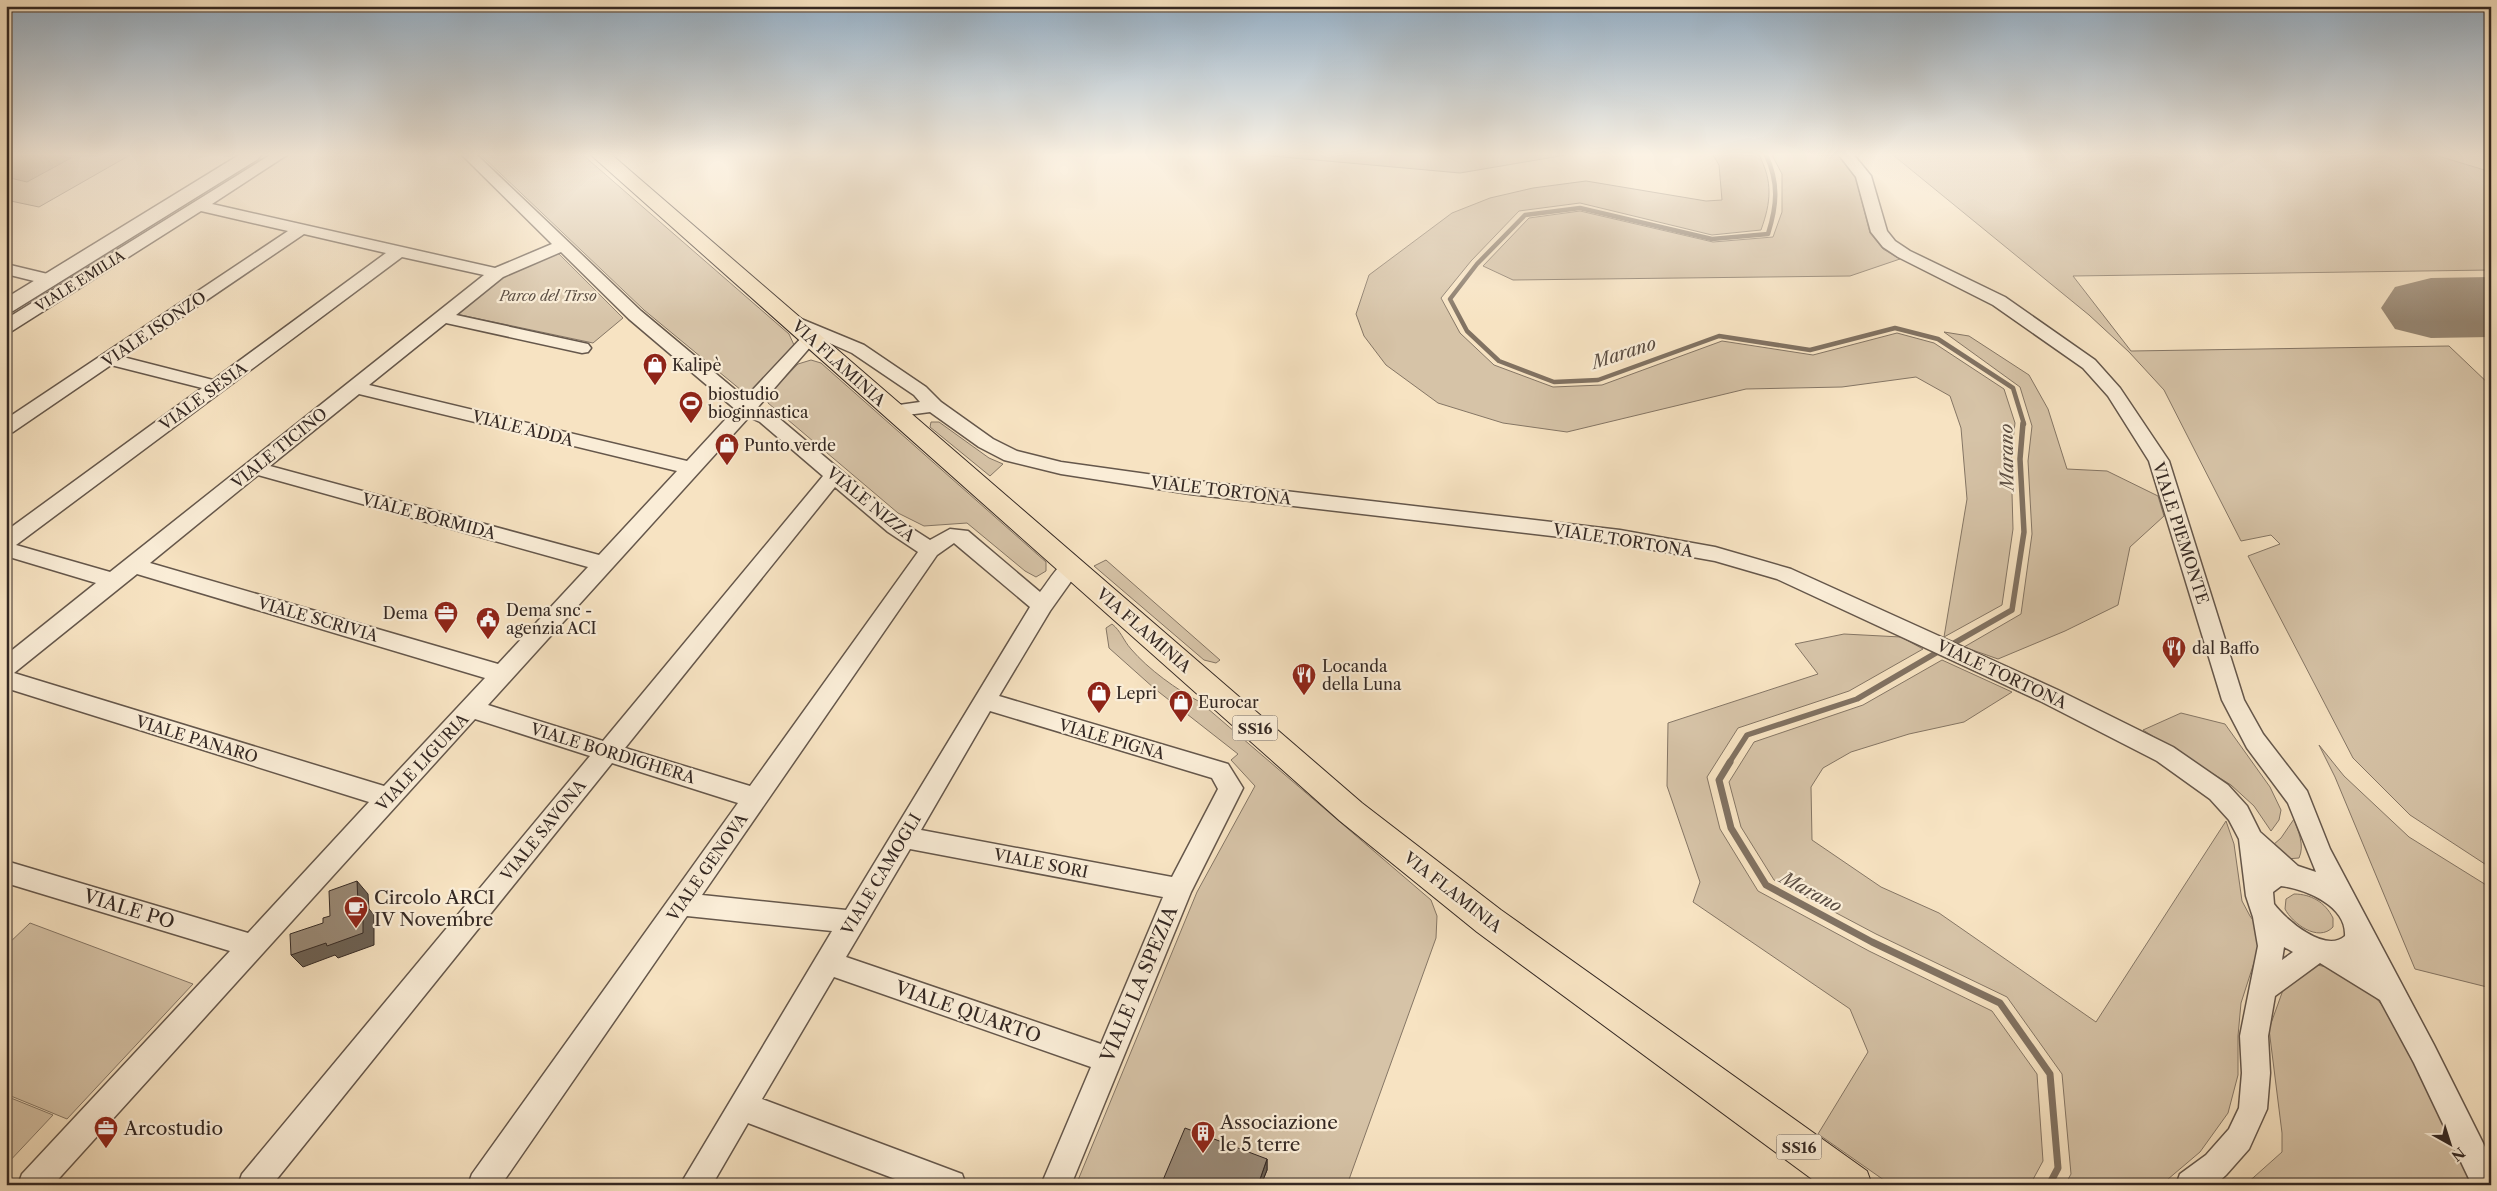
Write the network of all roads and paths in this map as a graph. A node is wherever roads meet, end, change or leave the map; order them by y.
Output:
1 (147, 211) edge
2 (157, 211) edge
3 (191, 211) edge
4 (219, 211) edge
5 (526, 211) edge
6 (665, 211) edge
7 (1874, 211) edge
8 (301, 229) junction
9 (562, 246) junction
10 (399, 251) junction
11 (6, 269) edge
12 (497, 273) junction
13 (42, 278) junction
14 (6, 293) edge
15 (6, 307) edge
16 (442, 317) junction
17 (789, 318) junction
18 (6, 327) edge
19 (810, 339) junction
20 (582, 348) dead end
21 (109, 359) junction
22 (216, 386) junction
23 (355, 387) junction
24 (934, 406) junction
25 (746, 409) junction
26 (892, 411) junction
27 (6, 428) edge
28 (254, 468) junction
29 (691, 468) junction
30 (834, 475) junction
31 (6, 542) edge
32 (6, 549) edge
33 (930, 550) junction
34 (603, 564) junction
35 (133, 565) junction
36 (1072, 566) junction
37 (113, 581) junction
38 (1042, 605) junction
39 (6, 667) edge
40 (502, 674) junction
41 (6, 679) edge
42 (985, 701) junction
43 (471, 709) junction
44 (607, 752) junction
45 (1231, 788) joint
46 (389, 798) junction
47 (755, 798) junction
48 (904, 837) junction
49 (2251, 839) junction
50 (2318, 851) junction
51 (6, 872) edge
52 (2297, 876) junction
53 (1179, 889) junction
54 (2343, 900) junction
55 (681, 904) junction
56 (2263, 904) junction
57 (853, 922) junction
58 (2360, 933) junction
59 (253, 946) junction
60 (2322, 952) junction
61 (828, 963) junction
62 (2265, 988) junction
63 (2388, 990) junction
64 (1108, 1060) junction
65 (742, 1106) junction
66 (34, 1185) edge
67 (253, 1185) edge
68 (483, 1185) edge
69 (695, 1185) edge
70 (950, 1185) edge
71 (1056, 1185) edge
72 (1854, 1185) edge
73 (2191, 1185) edge
74 (2488, 1185) edge

1 - 13 street, VIALE EMILIA
2 - 13 street, VIALE EMILIA
3 - 18 street, VIALE EMILIA
4 - 8 street
5 - 9 street, VIALE NIZZA
6 - 17 main road, VIA FLAMINIA / SS16
7 - 50 street, VIALE PIEMONTE
8 - 10 street
8 - 21 street, VIALE ISONZO
9 - 12 street, VIALE TICINO
9 - 25 street, VIALE NIZZA
10 - 12 street
10 - 22 street, VIALE SESIA
11 - 13 street
12 - 16 street, VIALE TICINO
13 - 14 street, VIALE EMILIA
13 - 15 street, VIALE EMILIA
16 - 20 street
16 - 23 street, VIALE TICINO
17 - 19 main road, VIA FLAMINIA / SS16
17 - 24 street, VIALE TORTONA
19 - 25 street, VIALE LIGURIA
19 - 26 main road, VIA FLAMINIA / SS16
21 - 22 street
21 - 27 street, VIALE ISONZO
22 - 31 street, VIALE SESIA
23 - 28 street, VIALE TICINO
23 - 29 street, VIALE ADDA
24 - 26 street
24 - 49 street, VIALE TORTONA
25 - 29 street, VIALE LIGURIA
25 - 30 street, VIALE NIZZA
26 - 36 main road, VIA FLAMINIA / SS16
28 - 34 street, VIALE BORMIDA
28 - 35 street, VIALE TICINO
29 - 34 street, VIALE LIGURIA
30 - 33 street, VIALE NIZZA
30 - 44 street, VIALE SAVONA
32 - 37 street
33 - 38 street, VIALE NIZZA
33 - 47 street, VIALE GENOVA
34 - 40 street, VIALE LIGURIA
35 - 37 street, VIALE TICINO
35 - 40 street, VIALE SCRIVIA
36 - 38 street, VIALE CAMOGLI
36 - 72 main road, VIA FLAMINIA / SS16
37 - 39 street, VIALE TICINO
38 - 42 street, VIALE CAMOGLI
40 - 43 street, VIALE LIGURIA
41 - 46 street, VIALE PANARO
42 - 45 street, VIALE PIGNA
42 - 48 street, VIALE CAMOGLI
43 - 44 street, VIALE BORDIGHERA
43 - 46 street, VIALE LIGURIA
44 - 47 street, VIALE BORDIGHERA
44 - 67 street, VIALE SAVONA
45 - 53 street, VIALE LA SPEZIA
46 - 59 street, VIALE LIGURIA
47 - 55 street, VIALE GENOVA
48 - 53 street, VIALE SORI
48 - 57 street, VIALE CAMOGLI
49 - 52 street, VIALE TORTONA
49 - 56 street, VIALE TORTONA
50 - 52 street
50 - 54 street, VIALE PIEMONTE
51 - 59 street, VIALE PO
52 - 54 street, VIALE TORTONA
52 - 56 street
53 - 64 street, VIALE LA SPEZIA
54 - 58 street
55 - 57 street
55 - 68 street, VIALE GENOVA
56 - 60 street
56 - 62 street, VIALE TORTONA
57 - 61 street, VIALE CAMOGLI
58 - 60 street
58 - 63 street
59 - 66 street, VIALE LIGURIA
60 - 62 street
60 - 63 street
61 - 64 street, VIALE QUARTO
61 - 65 street, VIALE CAMOGLI
62 - 73 street, VIALE TORTONA
63 - 74 street
64 - 71 street, VIALE LA SPEZIA
65 - 69 street, VIALE CAMOGLI
65 - 70 street

